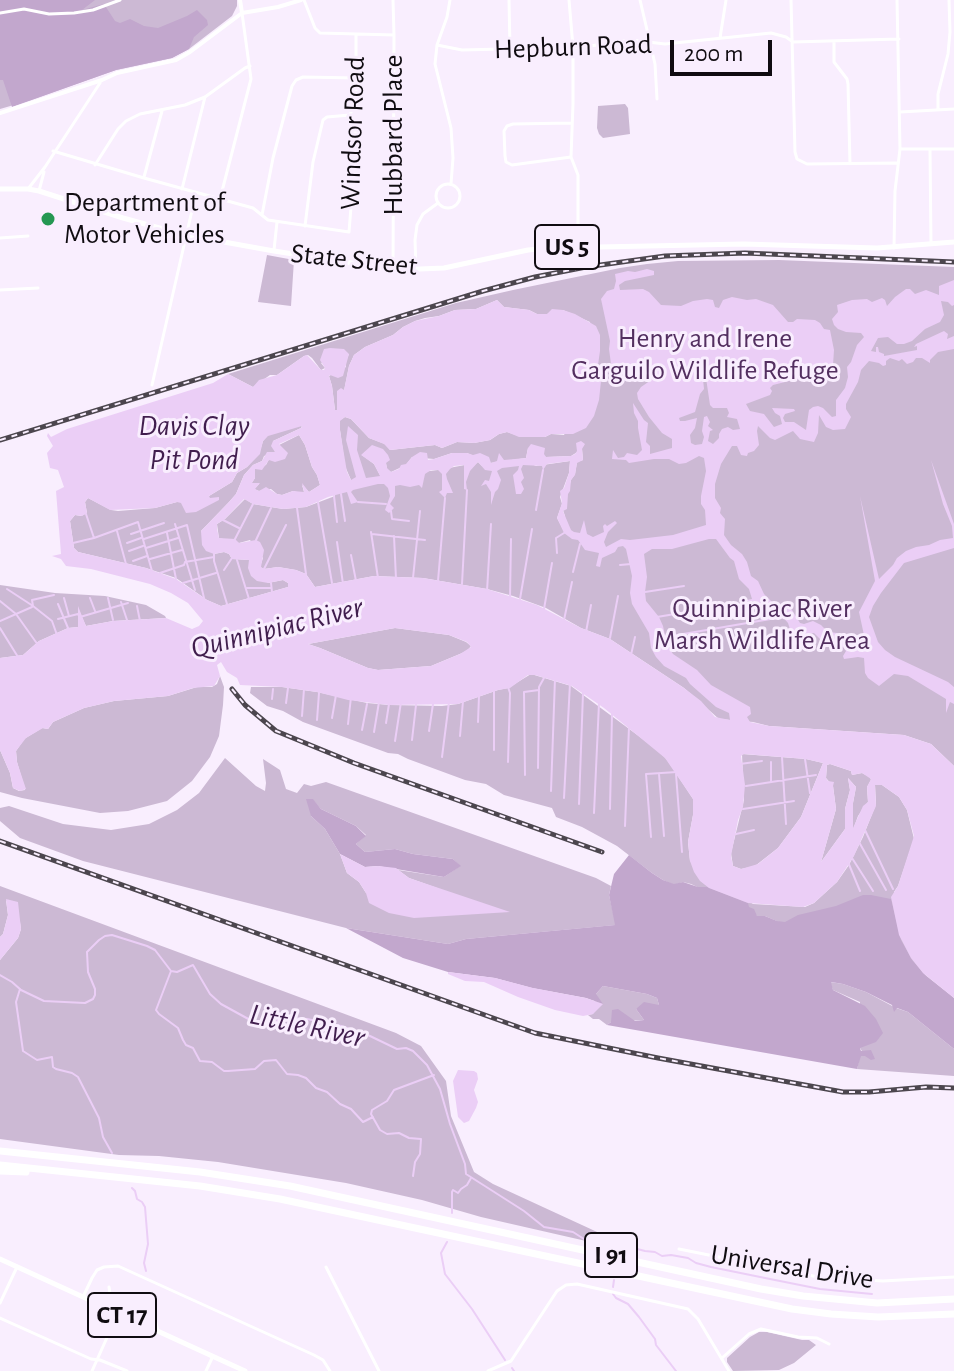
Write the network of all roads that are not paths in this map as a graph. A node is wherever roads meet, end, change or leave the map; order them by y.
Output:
1 (120, 0) edge
2 (240, 0) edge
3 (303, 0) edge
4 (393, 0) edge
5 (450, 0) edge
6 (509, 0) edge
7 (569, 0) edge
8 (640, 0) edge
9 (726, 0) edge
10 (791, 0) edge
11 (897, 0) edge
12 (949, 0) edge
13 (284, 3) edge
14 (0, 13) edge
15 (242, 13) junction
16 (356, 34) junction
17 (394, 35) junction
18 (720, 38) junction
19 (899, 39) junction
20 (650, 42) junction
21 (793, 42) junction
22 (834, 42) junction
23 (437, 45) junction
24 (573, 47) junction
25 (510, 48) junction
26 (250, 66) junction
27 (356, 78) junction
28 (102, 80) junction
29 (205, 97) junction
30 (657, 99) dead end
31 (938, 109) junction
32 (954, 109) edge
33 (162, 111) junction
34 (900, 112) junction
35 (0, 113) edge
36 (350, 115) junction
37 (571, 123) junction
38 (900, 149) junction
39 (954, 149) edge
40 (930, 150) junction
41 (53, 151) junction
42 (571, 157) junction
43 (897, 163) junction
44 (850, 164) junction
45 (95, 165) junction
46 (45, 167) junction
47 (144, 178) junction
48 (451, 184) junction
49 (0, 189) edge
50 (28, 189) junction
51 (182, 189) junction
52 (39, 191) junction
53 (196, 193) junction
54 (220, 199) junction
55 (438, 203) junction
56 (262, 215) junction
57 (277, 222) junction
58 (305, 226) junction
59 (185, 235) junction
60 (28, 236) dead end
61 (0, 238) edge
62 (954, 242) edge
63 (931, 244) junction
64 (578, 247) junction
65 (894, 248) junction
66 (274, 251) junction
67 (393, 269) junction
68 (417, 270) junction
69 (38, 288) dead end
70 (0, 290) edge
71 (152, 385) dead end
72 (0, 1151) edge
73 (0, 1168) edge
74 (679, 1249) dead end
75 (0, 1259) edge
76 (17, 1267) junction
77 (326, 1267) dead end
78 (954, 1277) edge
79 (109, 1287) dead end
80 (150, 1294) dead end
81 (83, 1297) junction
82 (954, 1299) edge
83 (0, 1303) edge
84 (109, 1309) junction
85 (118, 1313) junction
86 (954, 1314) edge
87 (0, 1318) edge
88 (158, 1332) junction
89 (829, 1344) dead end
90 (213, 1356) junction
91 (722, 1358) junction
92 (97, 1359) junction
93 (92, 1371) edge
94 (127, 1371) edge
95 (206, 1371) edge
96 (245, 1371) edge
97 (330, 1371) edge
98 (379, 1371) edge
99 (488, 1371) edge
100 (729, 1371) edge

1 - 14 street
2 - 15 main road
3 - 13 main road
3 - 16 street
4 - 17 street, Hubbard Place
5 - 23 street
6 - 25 street
7 - 24 street
8 - 20 street
9 - 18 street
10 - 21 street
11 - 19 street
12 - 31 street
13 - 15 main road
15 - 26 street
15 - 28 main road
16 - 17 street
16 - 27 street, Windsor Road
17 - 67 street, Hubbard Place
18 - 20 street, Hepburn Road
18 - 21 street, Hepburn Road
19 - 22 street, Hepburn Road
19 - 34 street
20 - 24 street, Hepburn Road
20 - 30 street
21 - 22 street, Hepburn Road
21 - 44 street
22 - 44 street
23 - 25 street, Hepburn Road
23 - 48 street
24 - 25 street, Hepburn Road
24 - 37 street
26 - 29 street
26 - 54 street
27 - 36 street, Windsor Road
27 - 56 street
28 - 35 main road
28 - 41 street
29 - 33 street
29 - 51 street
31 - 32 street
31 - 34 street
33 - 45 street
33 - 47 street
34 - 38 street
36 - 58 street
36 - 58 street, Windsor Road
37 - 42 street
37 - 42 street
38 - 40 street
38 - 43 street
39 - 40 street
40 - 63 street
41 - 45 street
41 - 46 street
42 - 64 street
43 - 44 street
43 - 65 street
45 - 47 street
46 - 50 street
46 - 52 street
47 - 51 street
48 - 55 street
48 - 55 street
49 - 50 main road, State Street / US 5
50 - 52 main road, State Street / US 5
51 - 53 street
52 - 59 main road, State Street / US 5
53 - 54 street
53 - 59 street
54 - 56 street
55 - 68 street
56 - 57 street
57 - 58 street
57 - 66 street
59 - 66 main road, State Street / US 5
59 - 71 street
60 - 61 street
62 - 63 main road, State Street / US 5
63 - 65 main road, State Street / US 5
64 - 65 main road, State Street / US 5
64 - 68 main road, State Street / US 5
66 - 67 main road, State Street / US 5
67 - 68 main road, State Street / US 5
69 - 70 street
72 - 82 highway, I 91
73 - 86 highway, I 91
74 - 78 street, Universal Drive
75 - 76 main road, CT 17
76 - 81 main road, CT 17
76 - 83 street
77 - 98 street
79 - 84 street
80 - 88 street
81 - 84 main road, CT 17
81 - 97 street
84 - 85 main road, CT 17
85 - 88 main road, CT 17
85 - 92 street
87 - 92 street
88 - 90 main road, CT 17
89 - 91 street
90 - 95 street
90 - 96 main road, CT 17
91 - 99 street
91 - 100 street
92 - 93 street
92 - 94 street

